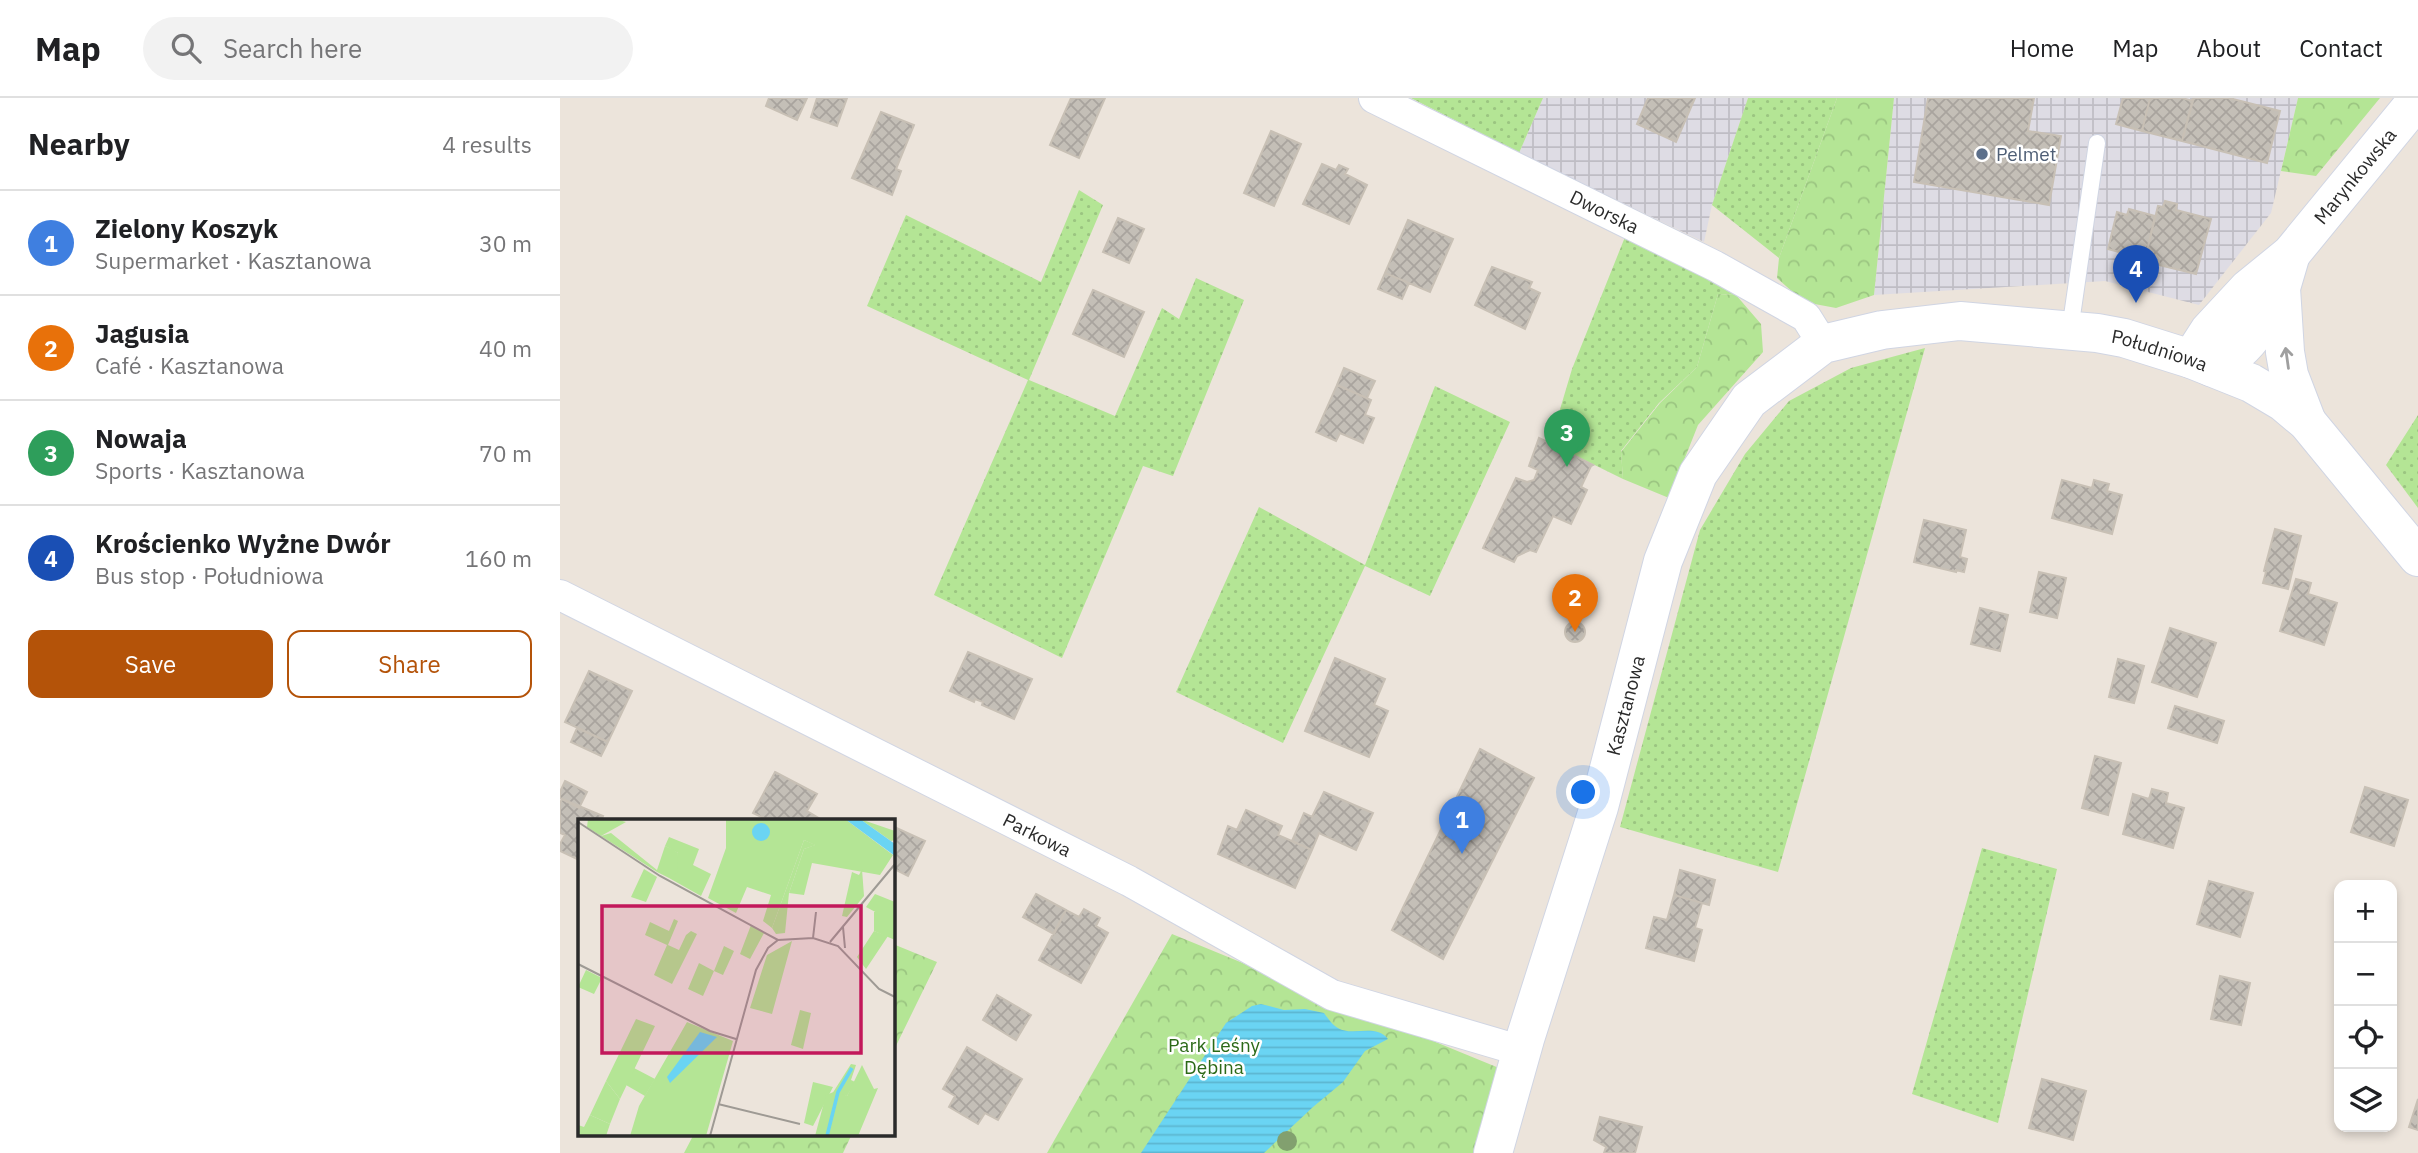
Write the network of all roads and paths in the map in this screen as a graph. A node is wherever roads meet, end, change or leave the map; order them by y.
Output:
1 (1374, 98) edge
2 (2418, 99) edge
3 (2097, 143) dead end
4 (2286, 271) junction
5 (2070, 330) junction
6 (1823, 344) junction
7 (2201, 363) junction
8 (2307, 422) junction
9 (2418, 556) edge
10 (560, 595) edge
11 (1522, 1051) junction
12 (1493, 1153) edge

1 - 6 street, Dworska
2 - 4 street, Marynkowska
3 - 5 lane
4 - 7 street, Marynkowska
8 -> 4 street
5 - 6 street, Południowa
5 - 7 street, Południowa
6 - 11 street, Kasztanowa
7 - 8 street, Południowa
8 - 9 street, Południowa
10 - 11 street, Parkowa
11 - 12 street, Kasztanowa

